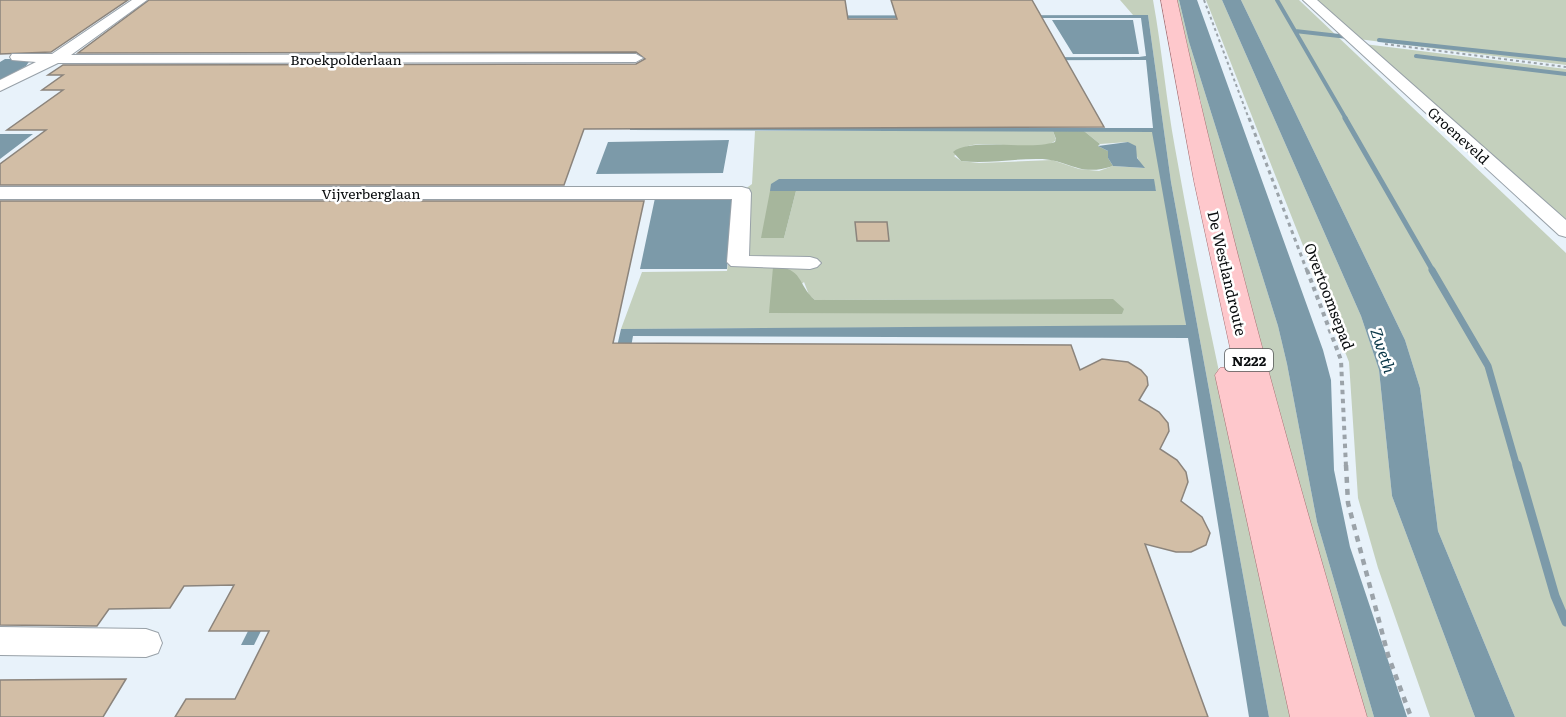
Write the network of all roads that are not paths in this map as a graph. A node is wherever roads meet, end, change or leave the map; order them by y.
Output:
1 (141, 0) edge
2 (1158, 0) edge
3 (1169, 0) edge
4 (1309, 0) edge
5 (17, 57) dead end
6 (636, 58) dead end
7 (55, 59) junction
8 (0, 87) edge
9 (0, 193) edge
10 (1566, 231) edge
11 (810, 263) dead end
12 (0, 641) edge
13 (146, 643) dead end
14 (1313, 717) edge
15 (1344, 717) edge

1 - 7 street, Broekpolderlaan
2 - 14 main road, De Westlandroute / N222
3 - 15 main road, De Westlandroute / N222
4 - 10 street, Groeneveld
5 - 7 street
6 - 7 street, Broekpolderlaan
7 - 8 street, Broekpolderlaan
9 - 11 street, Vijverberglaan
12 - 13 street

